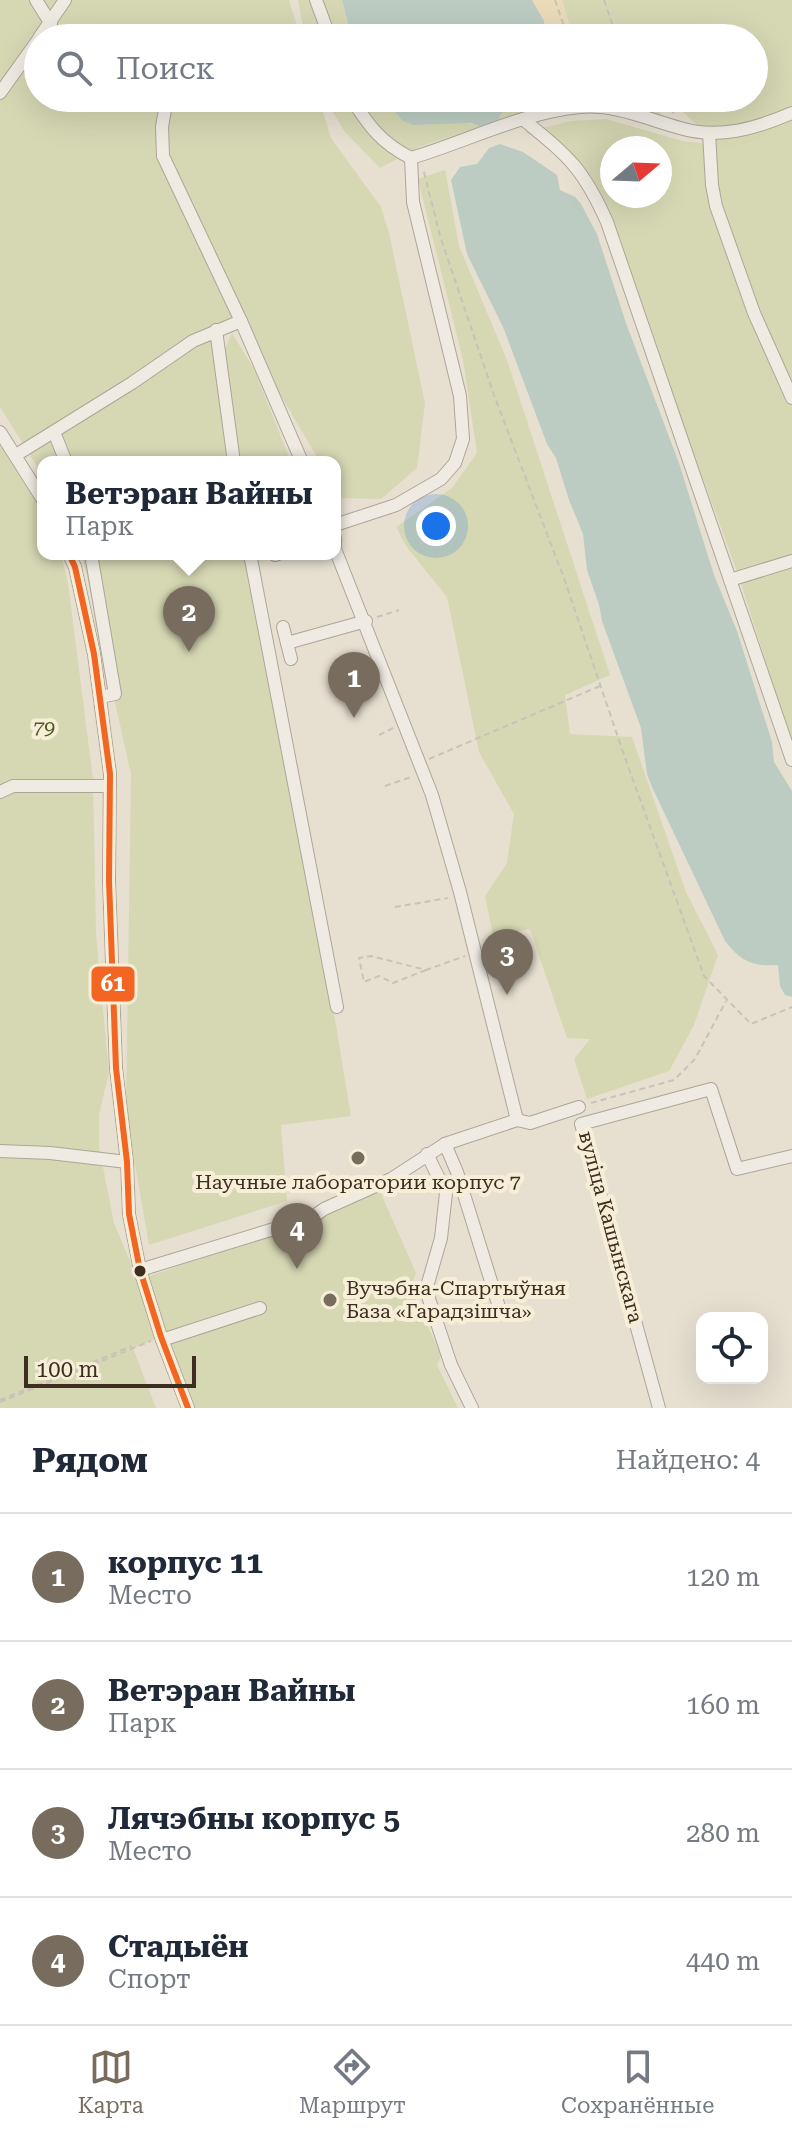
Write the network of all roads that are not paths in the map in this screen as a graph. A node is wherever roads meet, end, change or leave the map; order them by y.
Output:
1 (36, 0) edge
2 (65, 0) edge
3 (316, 0) edge
4 (51, 24) joint
5 (325, 24) edge
6 (24, 59) edge
7 (0, 92) edge
8 (165, 112) edge
9 (361, 112) edge
10 (554, 112) edge
11 (627, 112) edge
12 (792, 113) edge
13 (524, 120) junction
14 (709, 133) junction
15 (415, 156) junction
16 (241, 321) junction
17 (216, 330) junction
18 (792, 398) edge
19 (0, 432) edge
20 (54, 432) junction
21 (16, 455) junction
22 (64, 456) edge
23 (233, 456) edge
24 (299, 456) edge
25 (37, 490) edge
26 (341, 523) edge
27 (72, 560) edge
28 (92, 560) edge
29 (250, 560) edge
30 (340, 560) edge
31 (792, 561) edge
32 (730, 580) junction
33 (366, 621) junction
34 (283, 627) dead end
35 (287, 643) junction
36 (291, 659) dead end
37 (100, 697) junction
38 (792, 760) edge
39 (110, 786) junction
40 (0, 792) edge
41 (337, 1007) dead end
42 (579, 1107) road end
43 (517, 1120) junction
44 (445, 1144) junction
45 (0, 1151) edge
46 (427, 1154) junction
47 (792, 1156) edge
48 (127, 1162) junction
49 (140, 1270) junction
50 (499, 1307) dead end
51 (260, 1308) dead end
52 (161, 1338) junction
53 (188, 1408) edge
54 (472, 1408) edge
55 (659, 1408) edge

1 - 4 street
2 - 4 street
3 - 5 street
6 - 7 street
8 - 16 street
9 - 15 street
10 - 13 street
11 - 14 street
12 - 14 street
13 - 15 street
13 - 32 street
14 - 18 street
15 - 26 street
16 - 17 street
16 - 24 street
17 - 20 street
17 - 23 street
19 - 21 street
20 - 21 street
20 - 22 street
21 - 25 street
27 - 37 street
28 - 37 street
29 - 41 street
30 - 33 street
31 - 32 street
32 - 38 street
33 - 35 street
33 - 43 street
34 - 35 street
35 - 36 street
37 - 39 street
39 - 40 street
39 - 48 street
42 - 43 street
43 - 44 street
44 - 46 street
44 - 50 street
45 - 48 street
46 - 49 street
46 - 54 street
47 - 55 street, вуліца Кашынскага
48 - 49 street
49 - 52 street
51 - 52 street
52 - 53 street

